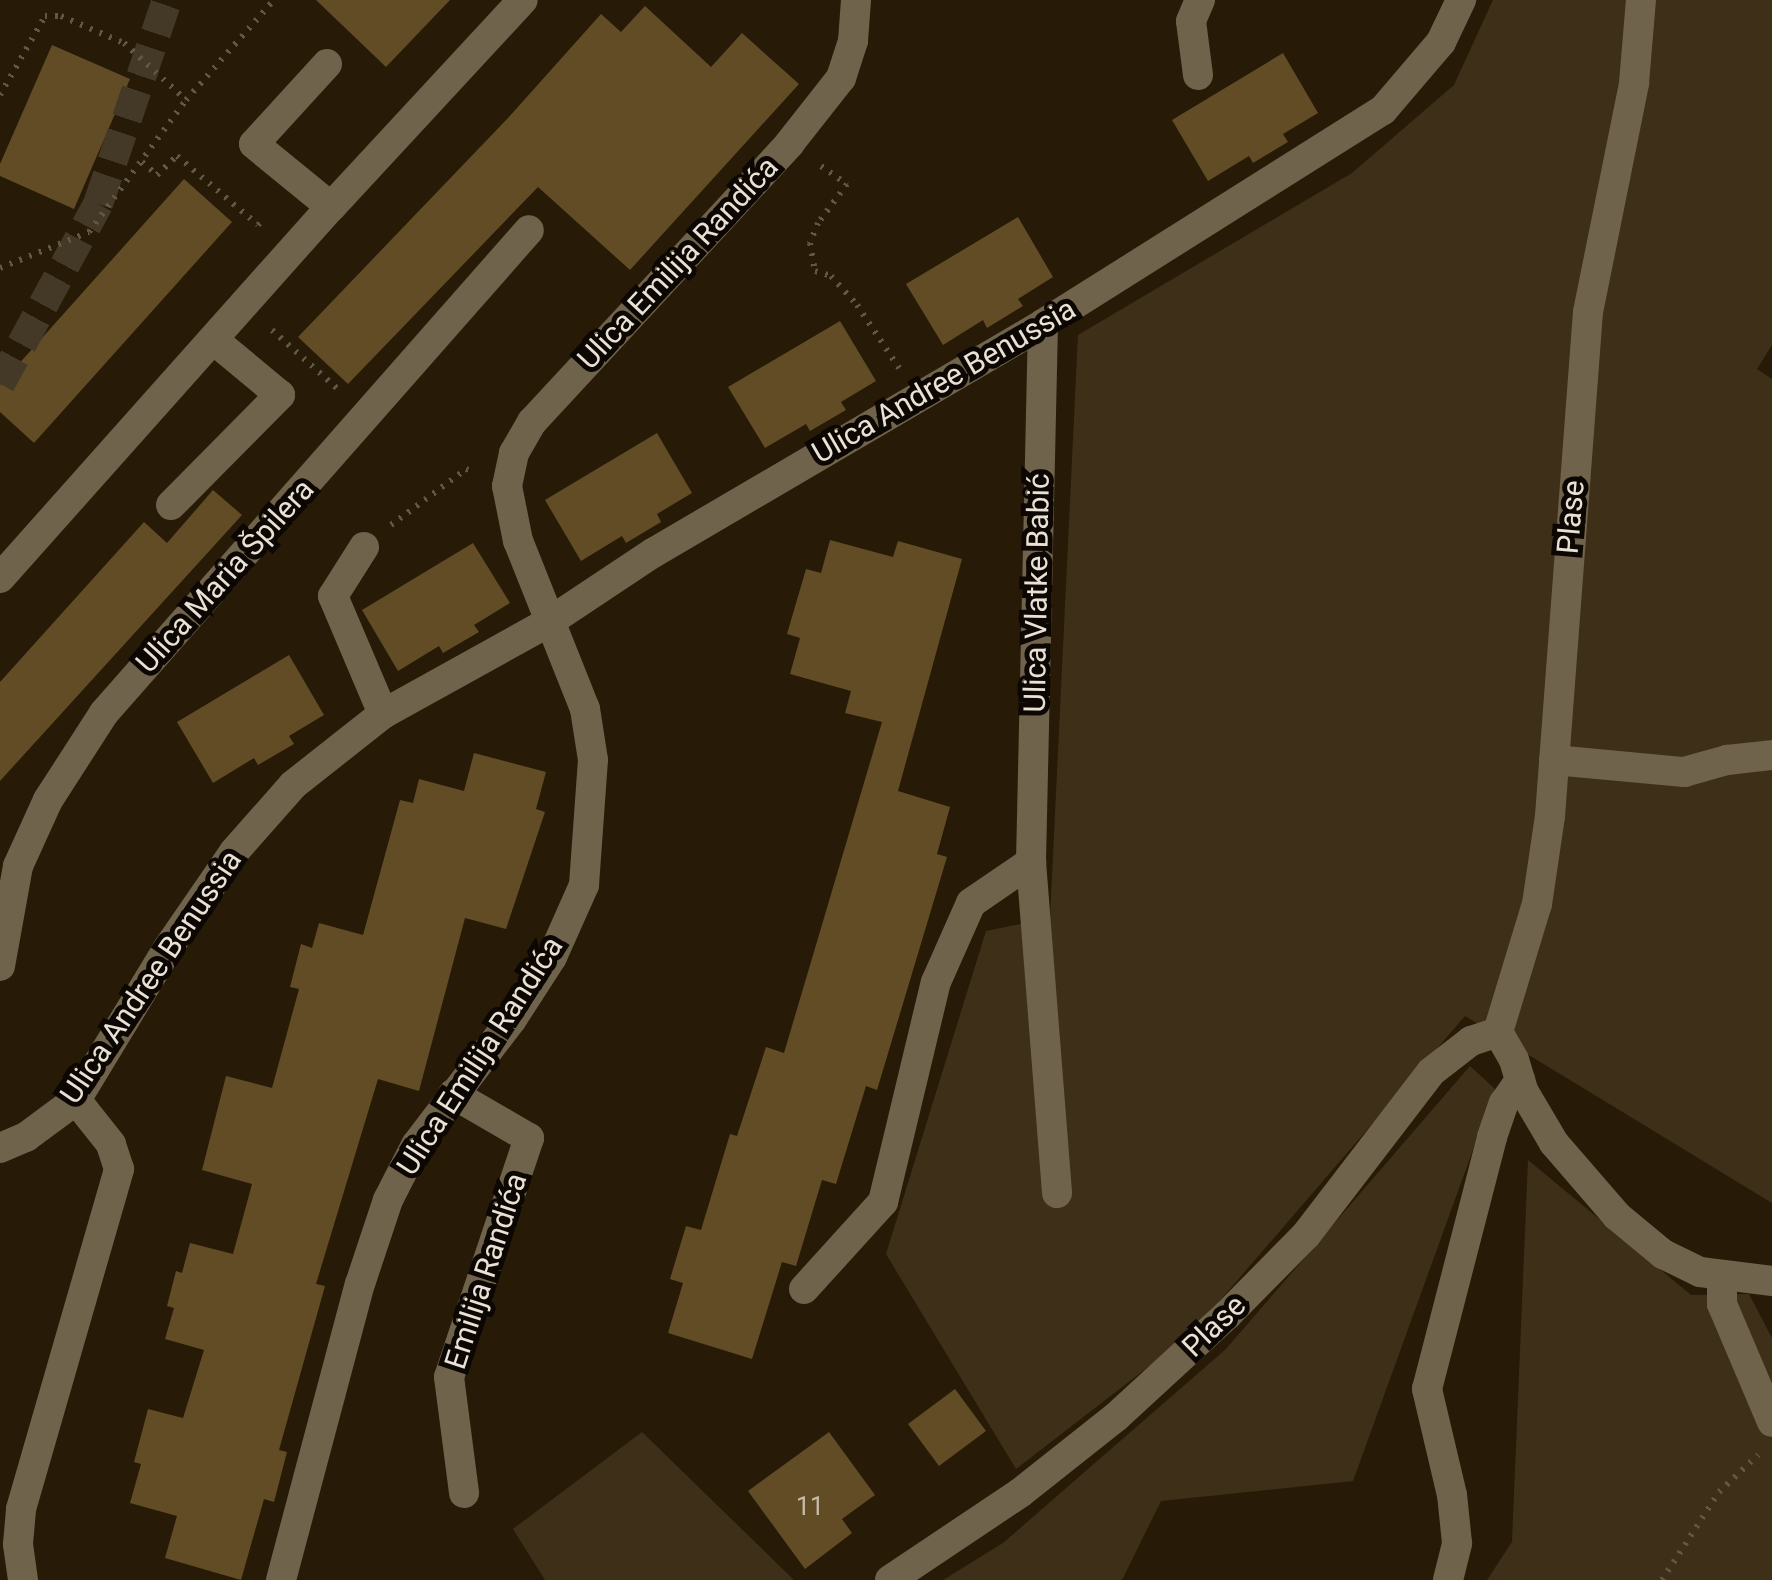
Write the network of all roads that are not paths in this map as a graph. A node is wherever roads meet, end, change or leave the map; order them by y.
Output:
1 (523, 0) edge
2 (856, 0) edge
3 (1200, 0) edge
4 (1461, 0) edge
5 (1641, 0) edge
6 (327, 64) dead end
7 (1198, 75) dead end
8 (331, 207) junction
9 (529, 230) dead end
10 (1043, 324) junction
11 (215, 341) junction
12 (170, 505) dead end
13 (364, 547) dead end
14 (0, 578) edge
15 (550, 622) junction
16 (384, 714) junction
17 (1772, 755) edge
18 (1554, 760) junction
19 (1031, 862) junction
20 (0, 966) edge
21 (1498, 1032) junction
22 (1520, 1080) junction
23 (453, 1094) junction
24 (76, 1100) junction
25 (0, 1148) edge
26 (1058, 1194) dead end
27 (1722, 1276) junction
28 (1772, 1280) edge
29 (804, 1289) dead end
30 (1772, 1422) edge
31 (464, 1493) dead end
32 (23, 1580) edge
33 (281, 1580) edge
34 (890, 1580) edge
35 (1448, 1580) edge

1 - 8 street
2 - 15 street, Ulica Emilija Randića
3 - 7 street
4 - 10 street, Ulica Andree Benussia
5 - 18 street, Plase
6 - 8 street
8 - 11 street
9 - 20 street, Ulica Maria Špilera
10 - 15 street, Ulica Andree Benussia
10 - 19 street, Ulica Vlatke Babić
11 - 12 street
11 - 14 street
13 - 16 street
15 - 16 street, Ulica Andree Benussia
15 - 23 street, Ulica Emilija Randića
16 - 24 street, Ulica Andree Benussia
17 - 18 street
18 - 21 street, Plase
19 - 26 street, Ulica Vlatke Babić
19 - 29 street
21 - 22 street
21 - 34 street, Plase
22 - 27 street
22 - 35 street
23 - 31 street, Emilija Randića
23 - 33 street, Ulica Emilija Randića
24 - 25 street, Ulica Andree Benussia
24 - 32 street
27 - 28 street
27 - 30 street

